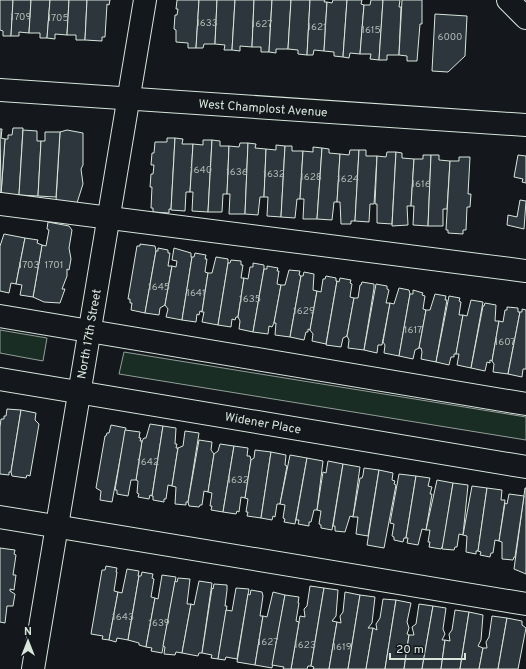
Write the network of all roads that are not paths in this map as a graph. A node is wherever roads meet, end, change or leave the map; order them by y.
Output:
1 (146, 0) edge
2 (508, 0) edge
3 (526, 18) edge
4 (0, 90) edge
5 (128, 100) junction
6 (526, 125) edge
7 (0, 204) edge
8 (109, 217) junction
9 (526, 271) edge
10 (0, 316) edge
11 (90, 331) junction
12 (0, 379) edge
13 (79, 392) junction
14 (526, 404) edge
15 (526, 467) edge
16 (0, 517) edge
17 (58, 527) junction
18 (526, 604) edge
19 (33, 669) edge

1 - 5 street, North 17th Street
2 - 3 street
4 - 5 street, West Champlost Avenue
5 - 6 street, West Champlost Avenue
5 - 8 street, North 17th Street
7 - 8 street
8 - 9 street
8 - 11 street, North 17th Street
10 - 11 street
11 - 13 street, North 17th Street
11 - 14 street
12 - 13 street, Widener Place
13 - 15 street, Widener Place
13 - 17 street, North 17th Street
16 - 17 street
17 - 18 street
17 - 19 street, North 17th Street

